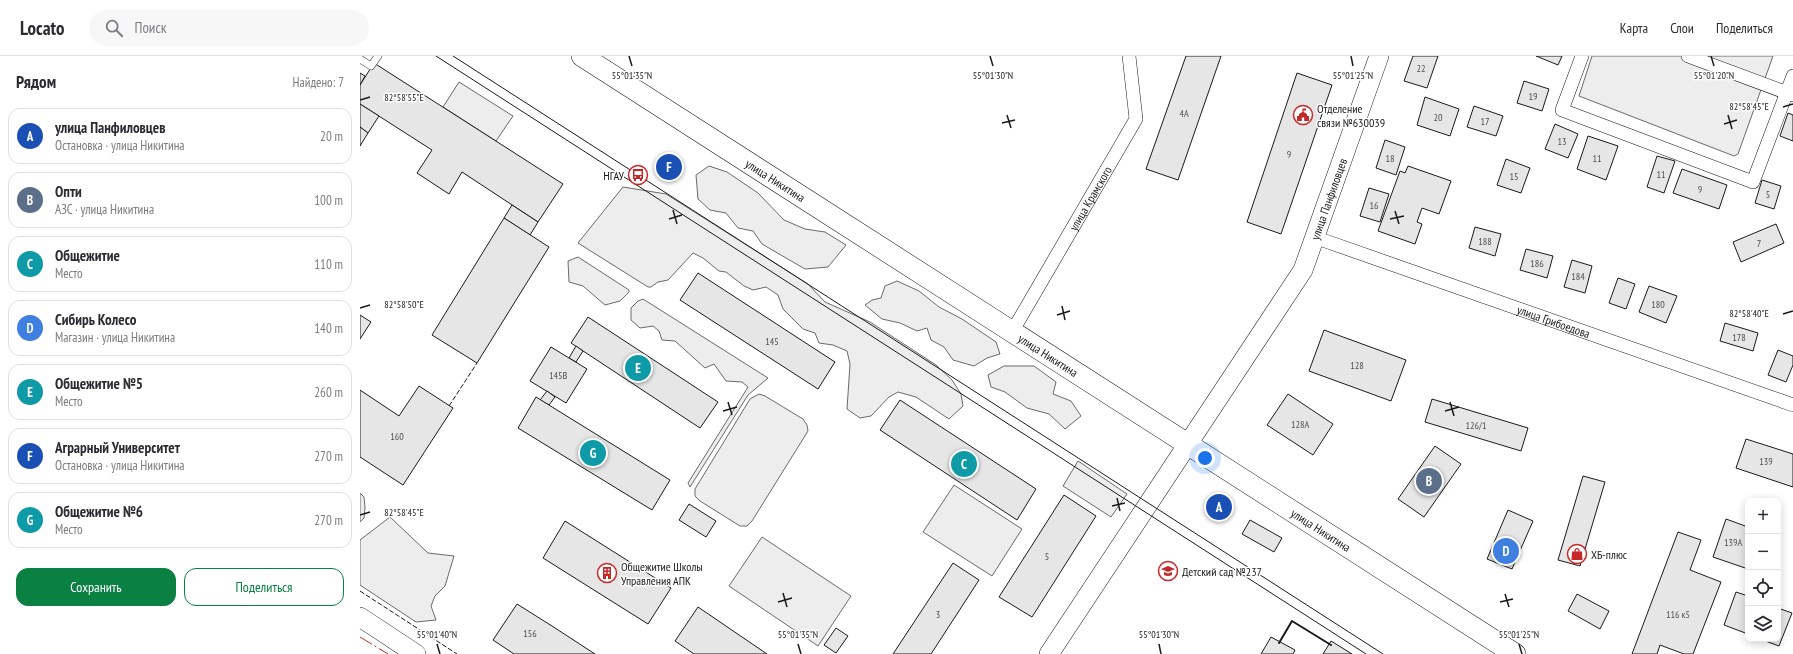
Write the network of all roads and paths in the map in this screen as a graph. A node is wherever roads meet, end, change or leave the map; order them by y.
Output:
1 (378, 56) edge
2 (582, 56) edge
3 (1129, 56) edge
4 (1379, 56) edge
5 (1582, 56) edge
6 (1688, 56) edge
7 (360, 59) edge
8 (1793, 76) edge
9 (1790, 94) edge
10 (1314, 237) junction
11 (1012, 332) junction
12 (1793, 405) edge
13 (1187, 444) junction
14 (360, 617) edge
15 (416, 654) edge
16 (1049, 654) edge
17 (1515, 654) edge

1 - 7 lane
2 - 11 main road, улица Никитина
3 - 11 street, улица Крамского
4 - 10 street, улица Панфиловцев
5 - 9 street
6 - 9 street
8 - 9 street
10 - 12 street, улица Грибоедова
10 - 13 street, улица Панфиловцев
11 - 13 main road, улица Никитина
13 - 16 street, улица Панфиловцев
13 - 17 main road, улица Никитина
14 - 15 street

